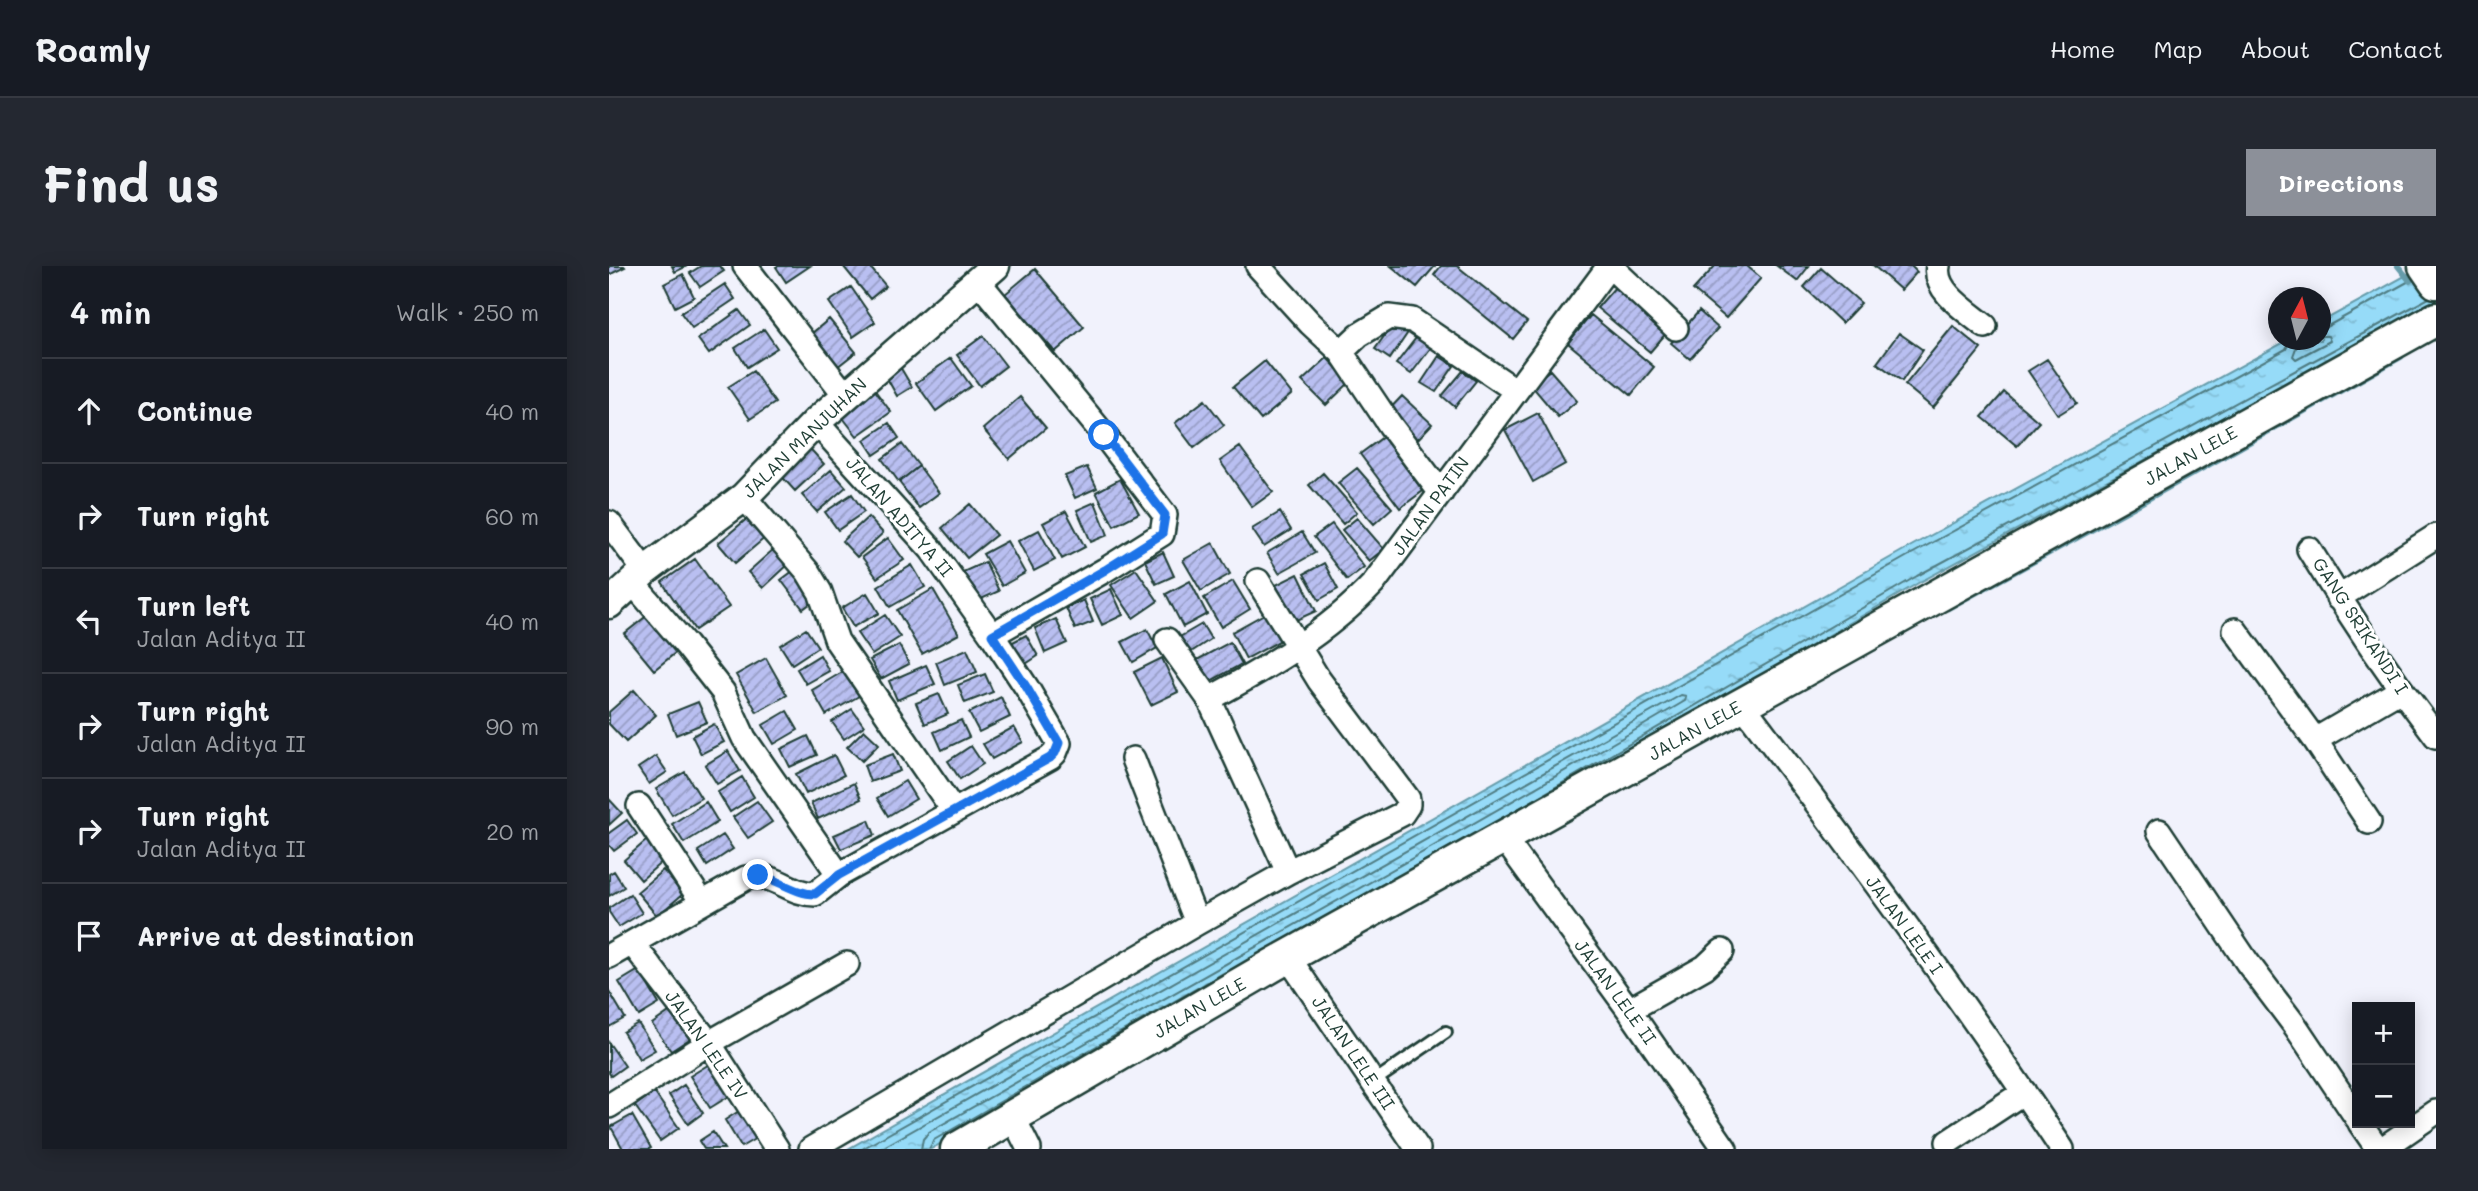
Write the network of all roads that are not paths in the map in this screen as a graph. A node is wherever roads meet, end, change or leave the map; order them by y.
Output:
1 (745, 266) edge
2 (1258, 266) edge
3 (1610, 266) edge
4 (1938, 266) edge
5 (2425, 266) edge
6 (987, 274) edge
7 (2436, 282) edge
8 (2436, 319) edge
9 (1985, 326) dead end
10 (1676, 328) dead end
11 (1341, 352) junction
12 (1515, 390) junction
13 (846, 397) junction
14 (816, 422) junction
15 (1441, 493) junction
16 (744, 497) junction
17 (609, 523) edge
18 (2436, 536) edge
19 (2309, 549) dead end
20 (638, 576) junction
21 (1258, 581) dead end
22 (2338, 598) junction
23 (609, 604) edge
24 (2235, 630) dead end
25 (992, 635) junction
26 (1167, 640) dead end
27 (1298, 646) junction
28 (2401, 690) junction
29 (1209, 699) junction
30 (1742, 704) junction
31 (2436, 736) edge
32 (2315, 740) junction
33 (1133, 758) dead end
34 (639, 806) dead end
35 (953, 810) junction
36 (2369, 822) dead end
37 (2159, 831) dead end
38 (1503, 837) junction
39 (1288, 872) junction
40 (839, 875) junction
41 (702, 902) junction
42 (1196, 923) junction
43 (616, 948) edge
44 (1722, 951) dead end
45 (1288, 957) junction
46 (847, 964) dead end
47 (1629, 1010) junction
48 (1446, 1032) dead end
49 (709, 1043) junction
50 (1373, 1082) junction
51 (2024, 1092) junction
52 (609, 1107) edge
53 (2352, 1111) edge
54 (2436, 1112) edge
55 (1013, 1117) junction
56 (2367, 1128) edge
57 (1948, 1142) dead end
58 (2391, 1146) edge
59 (777, 1149) edge
60 (811, 1149) edge
61 (957, 1149) edge
62 (1029, 1149) edge
63 (1418, 1149) edge
64 (1725, 1149) edge
65 (2062, 1149) edge

1 - 13 street
2 - 11 street
3 - 10 street
3 - 12 street, JALAN PATIN
4 - 9 street
5 - 7 main road
6 - 13 street, JALAN MANJUHAN
6 - 25 street
8 - 30 main road, JALAN LELE
11 - 12 street
11 - 15 street
12 - 15 street, JALAN PATIN
13 - 14 street, JALAN MANJUHAN
14 - 16 street, JALAN MANJUHAN
14 - 25 street, JALAN ADITYA II
15 - 27 street, JALAN PATIN
16 - 20 street, JALAN MANJUHAN
16 - 35 street
17 - 20 street
18 - 22 street
19 - 22 street, GANG SRIKANDI I
20 - 23 street, JALAN MANJUHAN
20 - 40 street
21 - 27 street
22 - 28 street, GANG SRIKANDI I
24 - 32 street
25 - 35 street, JALAN ADITYA II
26 - 29 street
27 - 29 street, JALAN PATIN
27 - 39 street
28 - 31 street, GANG SRIKANDI I
28 - 32 street
29 - 39 street
30 - 38 main road, JALAN LELE
30 - 51 street, JALAN LELE I
32 - 36 street
33 - 42 street
34 - 41 street
35 - 40 street, JALAN ADITYA II
37 - 53 street
38 - 45 main road, JALAN LELE
38 - 47 street, JALAN LELE II
39 - 42 street
40 - 41 street, JALAN ADITYA II
41 - 43 street, JALAN ADITYA II
42 - 60 street
43 - 49 street, JALAN LELE IV
44 - 47 street
45 - 50 street, JALAN LELE III
45 - 55 main road, JALAN LELE
46 - 49 street
47 - 64 street, JALAN LELE II
48 - 50 lane
49 - 52 street
49 - 59 street, JALAN LELE IV
50 - 63 street, JALAN LELE III
51 - 57 street
51 - 65 street, JALAN LELE I
54 - 58 street
55 - 61 main road, JALAN LELE
55 - 62 street
56 - 58 street

